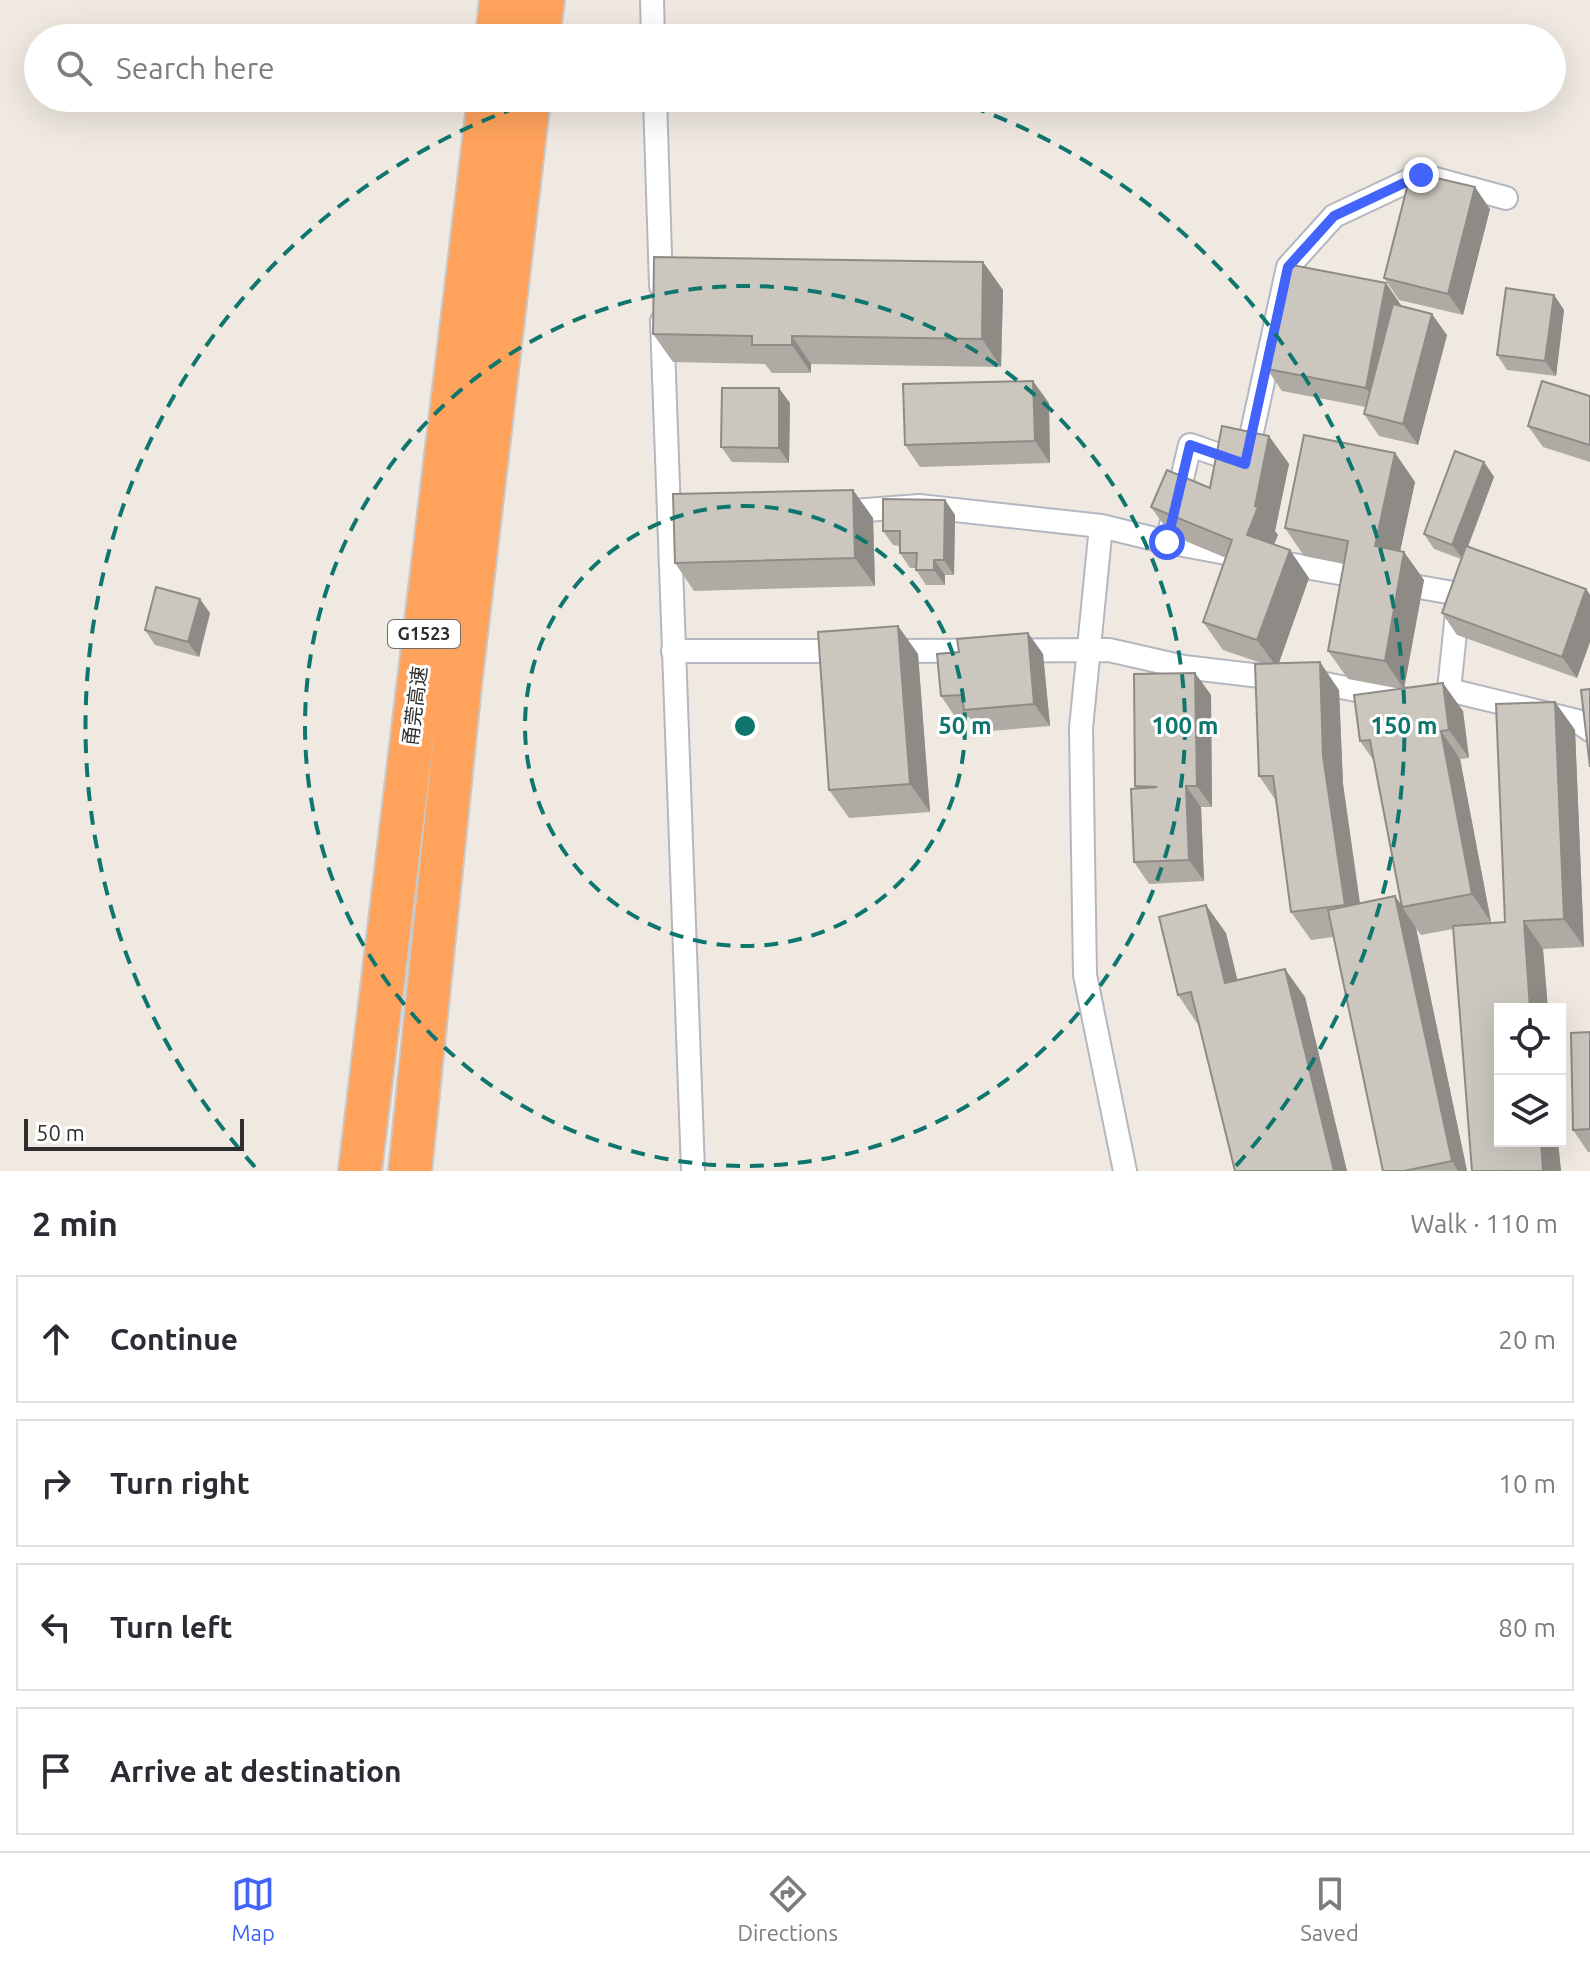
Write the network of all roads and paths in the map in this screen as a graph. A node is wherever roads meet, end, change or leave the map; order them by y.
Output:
1 (501, 0) edge
2 (543, 0) edge
3 (652, 0) edge
4 (498, 24) edge
5 (540, 24) edge
6 (653, 24) edge
7 (487, 112) edge
8 (527, 112) edge
9 (656, 112) edge
10 (1506, 198) dead end
11 (826, 513) edge
12 (1101, 526) junction
13 (1167, 542) junction
14 (1090, 650) junction
15 (673, 651) junction
16 (1449, 690) junction
17 (1590, 730) edge
18 (360, 1171) edge
19 (410, 1171) edge
20 (693, 1171) edge
21 (1125, 1171) edge

1 - 4 highway
2 - 5 highway
3 - 6 street
7 - 18 highway, 甬莞高速 / G1523
8 - 19 highway, 甬莞高速 / G1523
9 - 15 street
10 - 13 street
11 - 12 street
12 - 13 street
12 - 14 street
13 - 16 street
14 - 15 street
14 - 16 street
14 - 21 street
15 - 20 street
16 - 17 street

